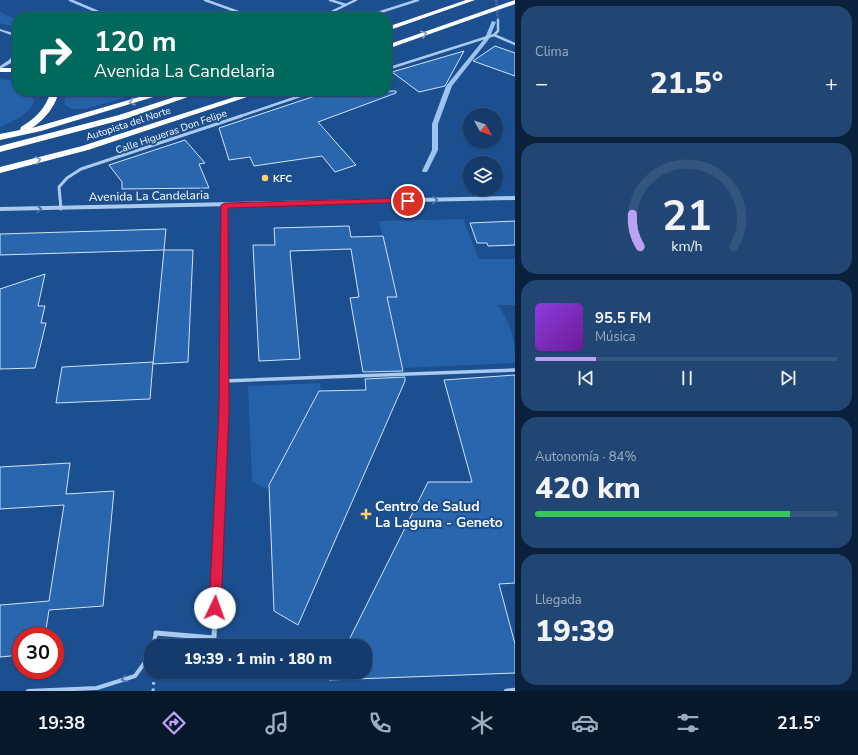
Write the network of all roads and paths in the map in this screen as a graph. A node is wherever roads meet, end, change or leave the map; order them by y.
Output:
1 (70, 0) edge
2 (205, 0) edge
3 (330, 0) edge
4 (356, 0) edge
5 (418, 0) edge
6 (472, 0) edge
7 (515, 2) edge
8 (346, 5) junction
9 (98, 12) edge
10 (238, 12) edge
11 (331, 12) edge
12 (381, 12) edge
13 (498, 20) tunnel mouth
14 (392, 27) edge
15 (0, 30) edge
16 (12, 34) edge
17 (494, 35) junction
18 (515, 44) edge
19 (392, 45) edge
20 (12, 60) edge
21 (392, 67) edge
22 (0, 69) edge
23 (12, 70) edge
24 (54, 96) edge
25 (151, 96) edge
26 (186, 96) edge
27 (246, 96) edge
28 (300, 96) edge
29 (12, 134) junction
30 (0, 138) edge
31 (0, 150) edge
32 (0, 170) edge
33 (515, 198) edge
34 (225, 205) junction
35 (0, 209) edge
36 (61, 209) junction
37 (515, 370) edge
38 (224, 381) junction
39 (156, 633) joint
40 (155, 639) edge
41 (144, 664) edge
42 (154, 679) edge
43 (515, 690) edge
44 (28, 691) edge
45 (153, 691) edge
46 (506, 691) edge

1 - 9 street
2 - 10 street
3 - 8 street
4 - 8 street
5 - 12 street
6 - 14 highway
19 -> 7 highway
8 - 11 street
13 - 17 street
15 - 16 street
17 - 18 street
17 - 21 street
20 - 22 street
22 - 23 highway
24 - 29 highway
25 -> 29 highway
26 - 31 highway, Autopista del Norte
32 -> 27 highway, Autopista del Norte
28 - 36 street, Calle Higueras Don Felipe
29 - 30 highway
34 -> 33 street, Avenida La Candelaria
34 - 36 street, Avenida La Candelaria
34 - 38 street
35 -> 36 street, Avenida La Candelaria
37 - 38 street
38 - 39 street
39 - 40 lane
41 -> 44 lane
42 - 45 path
43 - 46 street

